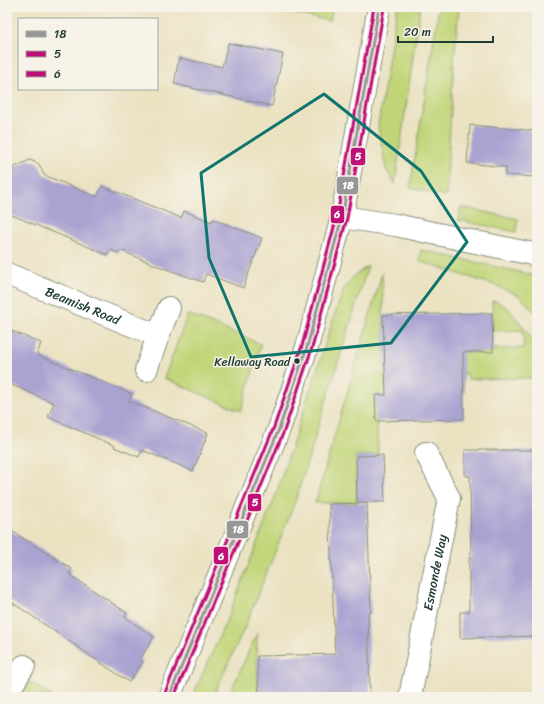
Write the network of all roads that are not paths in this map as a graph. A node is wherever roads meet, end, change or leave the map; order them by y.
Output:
1 (378, 7) edge
2 (342, 217) junction
3 (537, 254) edge
4 (7, 274) edge
5 (169, 308) dead end
6 (158, 336) junction
7 (146, 370) dead end
8 (426, 453) dead end
9 (24, 666) dead end
10 (7, 692) edge
11 (169, 697) edge
12 (410, 697) edge

1 - 2 street
2 - 3 street
2 - 11 street
4 - 6 street, Beamish Road
5 - 6 street
6 - 7 street
8 - 12 street, Esmonde Way
9 - 10 street

